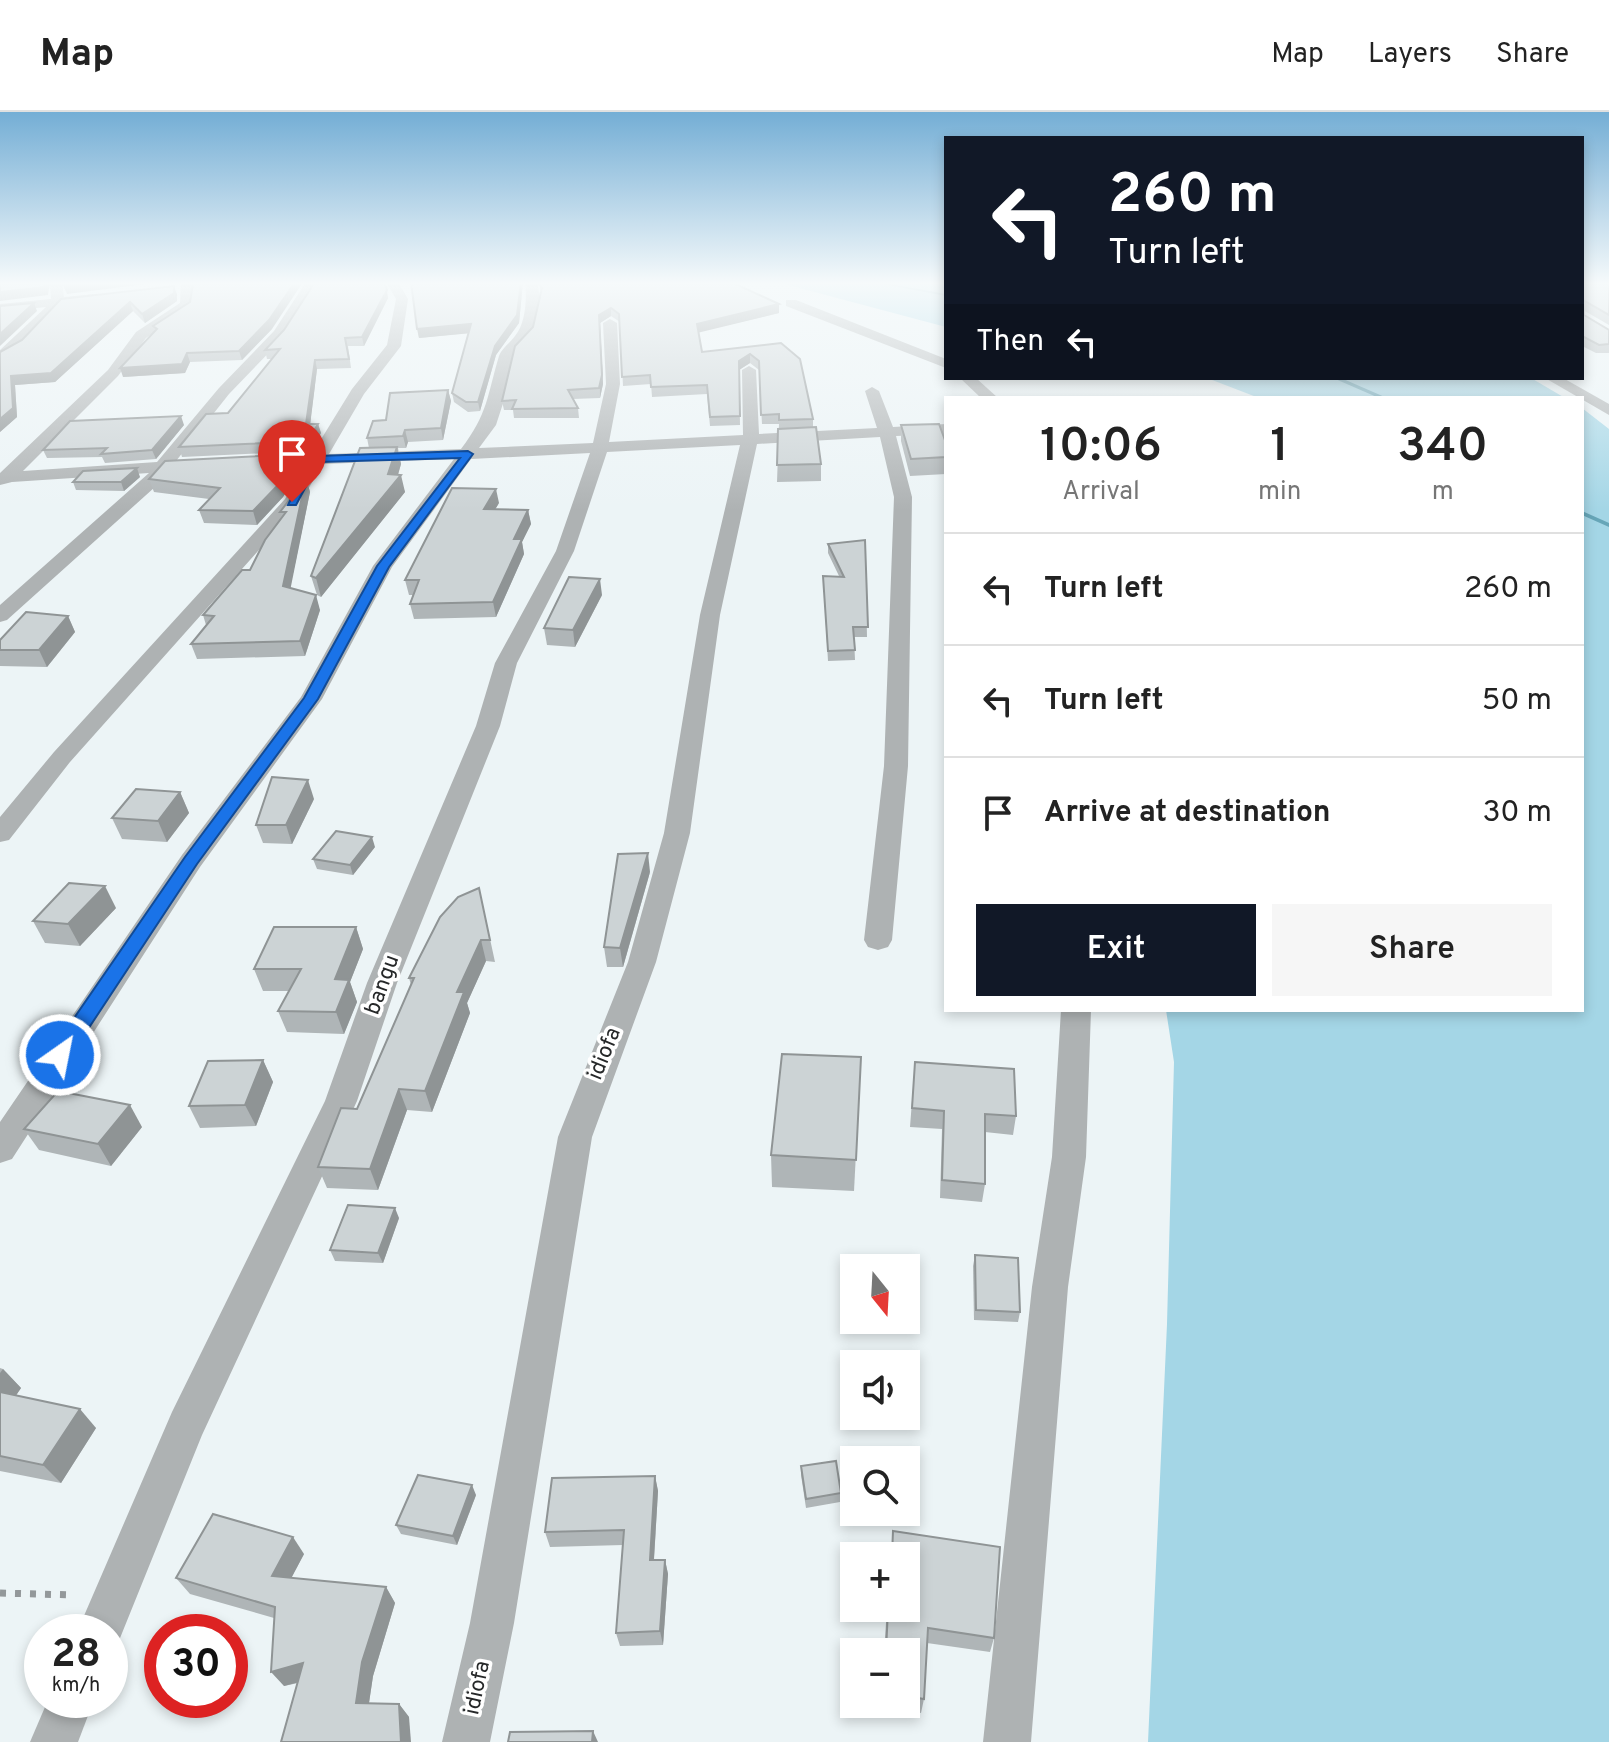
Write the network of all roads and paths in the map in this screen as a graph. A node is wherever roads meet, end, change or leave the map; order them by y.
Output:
1 (124, 358) edge
2 (256, 358) edge
3 (384, 358) edge
4 (506, 358) edge
5 (612, 358) edge
6 (749, 370) dead end
7 (969, 380) edge
8 (1556, 380) edge
9 (872, 391) dead end
10 (988, 396) edge
11 (1609, 410) edge
12 (944, 429) edge
13 (888, 432) junction
14 (748, 439) junction
15 (600, 447) junction
16 (468, 454) junction
17 (316, 459) junction
18 (241, 461) edge
19 (213, 463) edge
20 (160, 467) junction
21 (2, 480) edge
22 (0, 616) edge
23 (0, 834) edge
24 (878, 940) dead end
25 (1076, 1012) edge
26 (0, 1149) edge
27 (0, 1593) edge
28 (115, 1596) junction
29 (108, 1614) edge
30 (64, 1718) edge
31 (54, 1742) edge
32 (466, 1742) edge
33 (1007, 1742) edge

1 - 21 street
2 - 20 street
3 - 17 street
4 - 16 street
5 - 15 street, bangu
6 - 14 street, idiofa
7 - 10 street
8 - 11 street
9 - 13 street
12 - 13 street
13 - 14 street
13 - 24 street
14 - 15 street
14 - 32 street, idiofa
15 - 16 street
15 - 28 street, bangu
16 - 17 street
16 - 26 street
17 - 18 street
17 - 23 street
19 - 20 street
20 - 21 street
20 - 22 street
25 - 33 street
27 - 28 path
28 - 29 street, bangu
30 - 31 street

